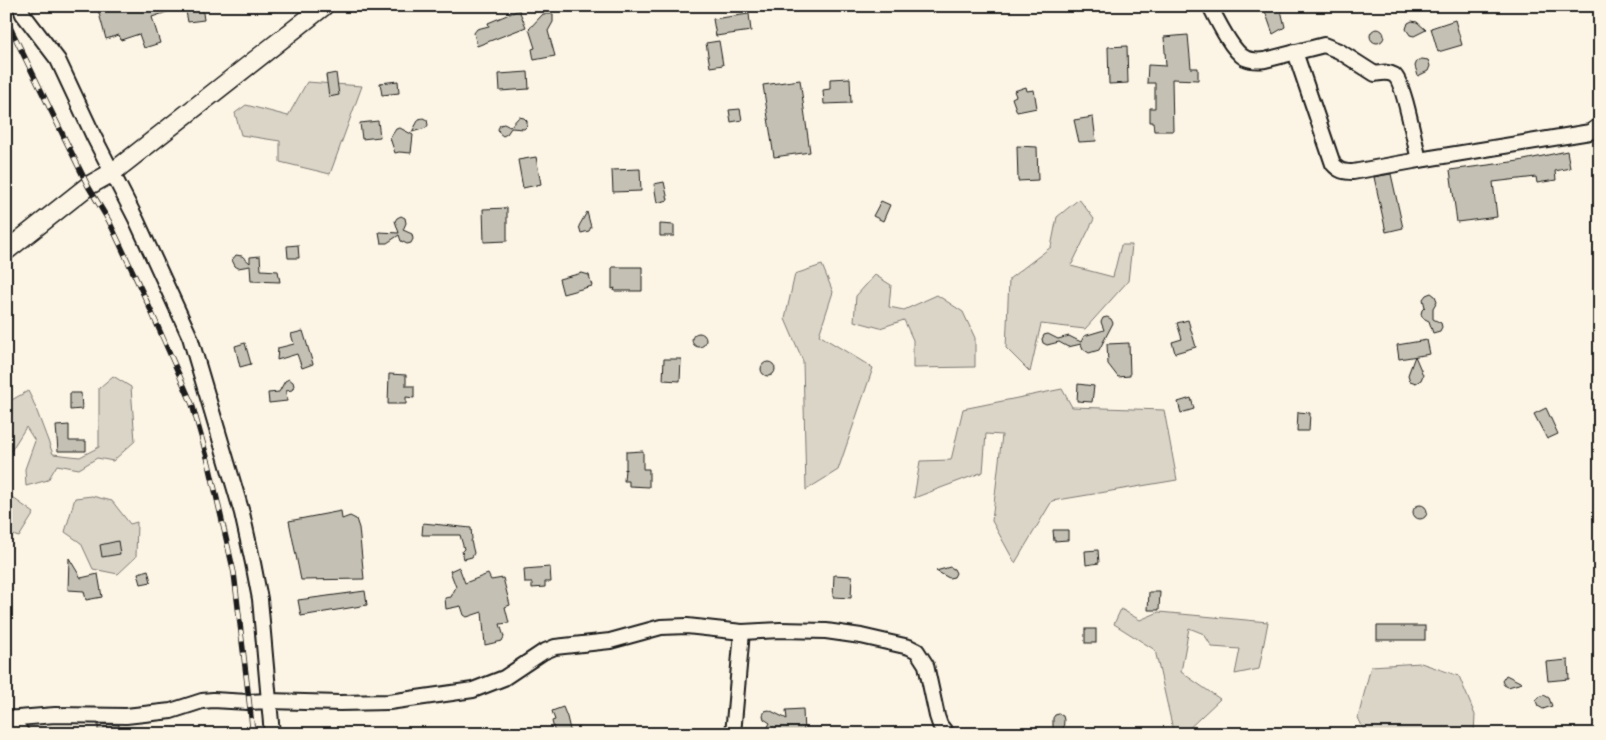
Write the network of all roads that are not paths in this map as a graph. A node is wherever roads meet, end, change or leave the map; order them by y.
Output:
1 (20, 6) edge
2 (324, 6) edge
3 (1210, 6) edge
4 (1295, 52) junction
5 (1600, 125) edge
6 (1419, 160) junction
7 (113, 172) junction
8 (6, 251) edge
9 (742, 632) junction
10 (269, 701) junction
11 (9, 718) edge
12 (22, 734) edge
13 (272, 734) edge
14 (733, 734) edge
15 (947, 734) edge

1 - 7 street
2 - 7 street
3 - 4 street
4 - 6 street
4 - 6 street
5 - 6 street
7 - 8 street
7 - 10 street
9 - 10 street
9 - 14 street
9 - 15 street
10 - 11 street
10 - 13 street
11 - 12 street

